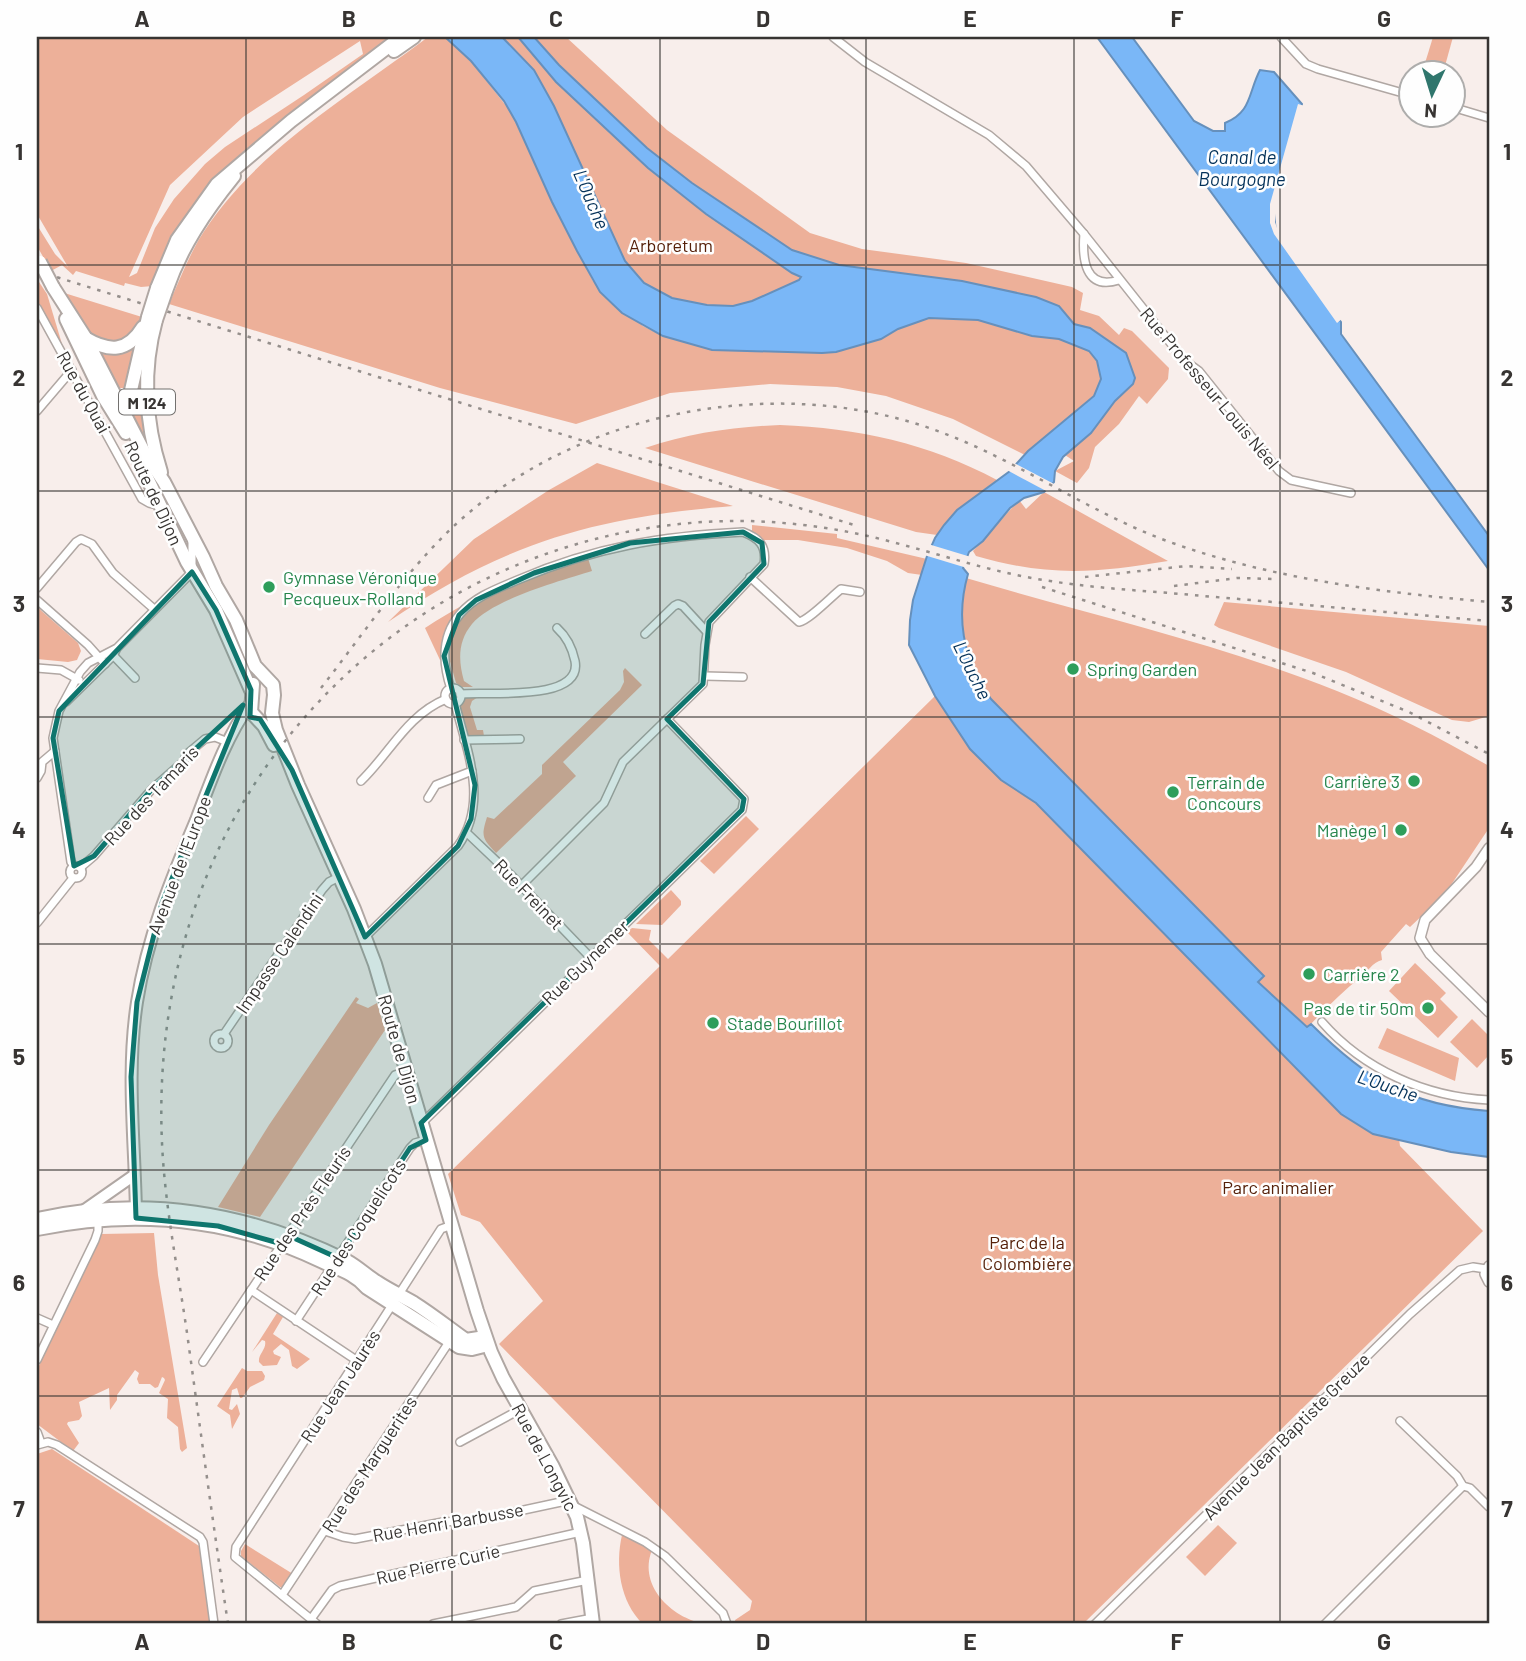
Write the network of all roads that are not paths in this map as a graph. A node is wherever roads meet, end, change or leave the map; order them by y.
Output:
1 (401, 37) edge
2 (414, 37) edge
3 (833, 37) edge
4 (1281, 37) edge
5 (1396, 92) edge
6 (315, 103) junction
7 (1466, 111) edge
8 (1489, 118) edge
9 (1084, 234) junction
10 (38, 260) edge
11 (1119, 280) junction
12 (53, 286) junction
13 (37, 308) edge
14 (152, 319) junction
15 (85, 337) junction
16 (147, 366) junction
17 (72, 370) junction
18 (94, 378) junction
19 (131, 389) junction
20 (112, 391) junction
21 (37, 411) edge
22 (124, 422) junction
23 (164, 482) junction
24 (1350, 493) dead end
25 (158, 505) junction
26 (191, 537) junction
27 (192, 572) junction
28 (750, 577) junction
29 (216, 586) junction
30 (37, 588) edge
31 (860, 592) dead end
32 (37, 600) edge
33 (154, 610) junction
34 (557, 628) dead end
35 (706, 631) junction
36 (645, 634) dead end
37 (114, 652) junction
38 (99, 656) junction
39 (105, 664) junction
40 (37, 667) edge
41 (705, 676) junction
42 (743, 677) dead end
43 (77, 678) junction
44 (135, 678) dead end
45 (265, 679) junction
46 (85, 685) junction
47 (451, 689) junction
48 (251, 690) junction
49 (460, 694) junction
50 (446, 699) junction
51 (455, 703) junction
52 (250, 704) junction
53 (63, 705) junction
54 (263, 717) junction
55 (667, 719) junction
56 (236, 727) junction
57 (520, 739) dead end
58 (464, 740) junction
59 (228, 742) junction
60 (55, 751) junction
61 (39, 762) edge
62 (472, 771) junction
63 (57, 772) junction
64 (39, 774) edge
65 (360, 781) dead end
66 (428, 798) dead end
67 (467, 833) junction
68 (1489, 848) edge
69 (77, 867) junction
70 (339, 877) junction
71 (521, 886) junction
72 (37, 923) edge
73 (365, 937) junction
74 (590, 957) junction
75 (1489, 1012) edge
76 (1322, 1022) dead end
77 (224, 1034) dead end
78 (406, 1071) junction
79 (1489, 1100) edge
80 (421, 1123) junction
81 (426, 1140) junction
82 (133, 1175) junction
83 (83, 1211) junction
84 (135, 1212) junction
85 (97, 1214) junction
86 (37, 1219) edge
87 (452, 1225) junction
88 (37, 1229) edge
89 (285, 1240) junction
90 (335, 1262) junction
91 (1488, 1267) edge
92 (1489, 1282) edge
93 (251, 1290) junction
94 (396, 1299) junction
95 (37, 1318) edge
96 (296, 1321) junction
97 (53, 1325) junction
98 (452, 1337) junction
99 (487, 1341) junction
100 (37, 1360) edge
101 (356, 1360) junction
102 (203, 1362) dead end
103 (521, 1409) junction
104 (1400, 1421) dead end
105 (37, 1432) edge
106 (460, 1442) dead end
107 (39, 1444) edge
108 (1463, 1486) junction
109 (572, 1505) junction
110 (1489, 1507) edge
111 (326, 1531) junction
112 (581, 1532) junction
113 (588, 1580) junction
114 (282, 1595) junction
115 (593, 1621) edge
116 (314, 1622) edge
117 (214, 1624) edge
118 (433, 1624) edge
119 (561, 1624) edge
120 (727, 1624) edge
121 (1095, 1624) edge
122 (1325, 1624) edge

1 - 6 main road, M 124
2 - 6 main road, M 124
3 - 9 street, Rue Professeur Louis Néel
4 - 5 street
6 - 14 main road, M 124, bridge
7 - 8 street
9 - 11 street, Rue Professeur Louis Néel
9 - 11 street
10 - 12 main road, Route de Dijon, bridge
11 - 24 street, Rue Professeur Louis Néel
12 - 15 main road, Route de Dijon
12 - 18 main road, Route de Dijon
13 - 17 street, Rue du Quai
14 - 15 main road, M 124
14 - 16 main road, M 124
14 - 19 main road, M 124
15 - 20 main road, Route de Dijon
16 - 19 main road, M 124
16 - 23 main road, M 124
17 - 21 street
17 - 25 street, Rue du Quai
18 - 20 main road, Route de Dijon / M 124
18 - 22 main road, Route de Dijon
19 - 20 main road, M 124
19 - 22 main road, M 124
20 - 22 main road, Route de Dijon
22 - 23 main road, Route de Dijon
22 - 25 main road, Route de Dijon
23 - 26 main road, Route de Dijon
25 - 27 main road, Route de Dijon
26 - 27 street, Route de Dijon
26 - 29 main road, Route de Dijon
27 - 29 street
27 - 33 street
27 - 48 main road, Route de Dijon
28 - 31 street
28 - 35 street
28 - 47 street
29 - 45 main road, Route de Dijon
30 - 33 street
32 - 38 street
33 - 37 street
34 - 49 street
35 - 36 street
35 - 41 street
37 - 38 street
37 - 39 street
37 - 44 street
38 - 39 street
38 - 43 street
39 - 46 street
40 - 43 street
41 - 42 street
41 - 55 street
43 - 46 street
43 - 53 street
45 - 48 main road
45 - 54 main road, Route de Dijon
46 - 53 street
47 - 49 street
47 - 50 street
48 - 52 main road
49 - 51 street
50 - 51 street
50 - 65 street
51 - 58 street
52 - 54 main road, Route de Dijon
52 - 56 main road, Avenue de l'Europe
53 - 60 street
54 - 56 main road
54 - 70 main road, Route de Dijon
55 - 71 street
55 - 74 street, Rue Guynemer
56 - 59 main road, Avenue de l'Europe
57 - 58 street
58 - 62 street
59 - 69 street, Rue des Tamaris
59 - 82 main road, Avenue de l'Europe
60 - 61 street
60 - 63 street
61 - 64 street
62 - 66 street
62 - 67 street
63 - 64 street
63 - 69 street
67 - 71 street, Rue Freinet
67 - 73 street
68 - 75 street
69 - 72 street
70 - 73 main road, Route de Dijon
70 - 77 street, Impasse Calendini
71 - 74 street, Rue Freinet
73 - 78 main road, Route de Dijon
74 - 80 street, Rue Guynemer
76 - 79 street
78 - 80 main road, Route de Dijon
78 - 89 street, Rue des Près Fleuris
80 - 81 main road, Route de Dijon
81 - 87 main road, Route de Dijon
81 - 90 street, Rue des Coquelicots
82 - 83 main road
82 - 84 main road, Avenue de l'Europe
83 - 85 main road
83 - 86 main road
84 - 85 main road
84 - 89 main road
85 - 88 main road
85 - 97 street
87 - 94 street, Rue Jean Jaurès
87 - 99 main road, Route de Dijon
89 - 90 main road
89 - 93 street, Rue des Près Fleuris
90 - 94 main road
90 - 96 street, Rue des Coquelicots
91 - 92 street
91 - 121 street, Avenue Jean Baptiste Greuze
93 - 96 street
93 - 102 street, Rue des Près Fleuris
94 - 98 main road
94 - 101 street, Rue Jean Jaurès
95 - 97 street
96 - 101 street
97 - 100 street
98 - 99 main road
98 - 111 street, Rue des Marguerites
99 - 103 main road, Rue de Longvic
101 - 114 street, Rue Jean Jaurès
103 - 106 street
103 - 109 main road, Rue de Longvic
104 - 108 street
105 - 107 street
107 - 117 street
108 - 110 street
108 - 122 street
109 - 111 street, Rue Henri Barbusse
109 - 112 main road, Rue de Longvic
109 - 120 street
111 - 114 street, Rue des Marguerites
112 - 113 main road, Rue de Longvic
112 - 116 street, Rue Pierre Curie
113 - 115 main road, Rue de Longvic
113 - 118 street
114 - 116 street
115 - 119 street

